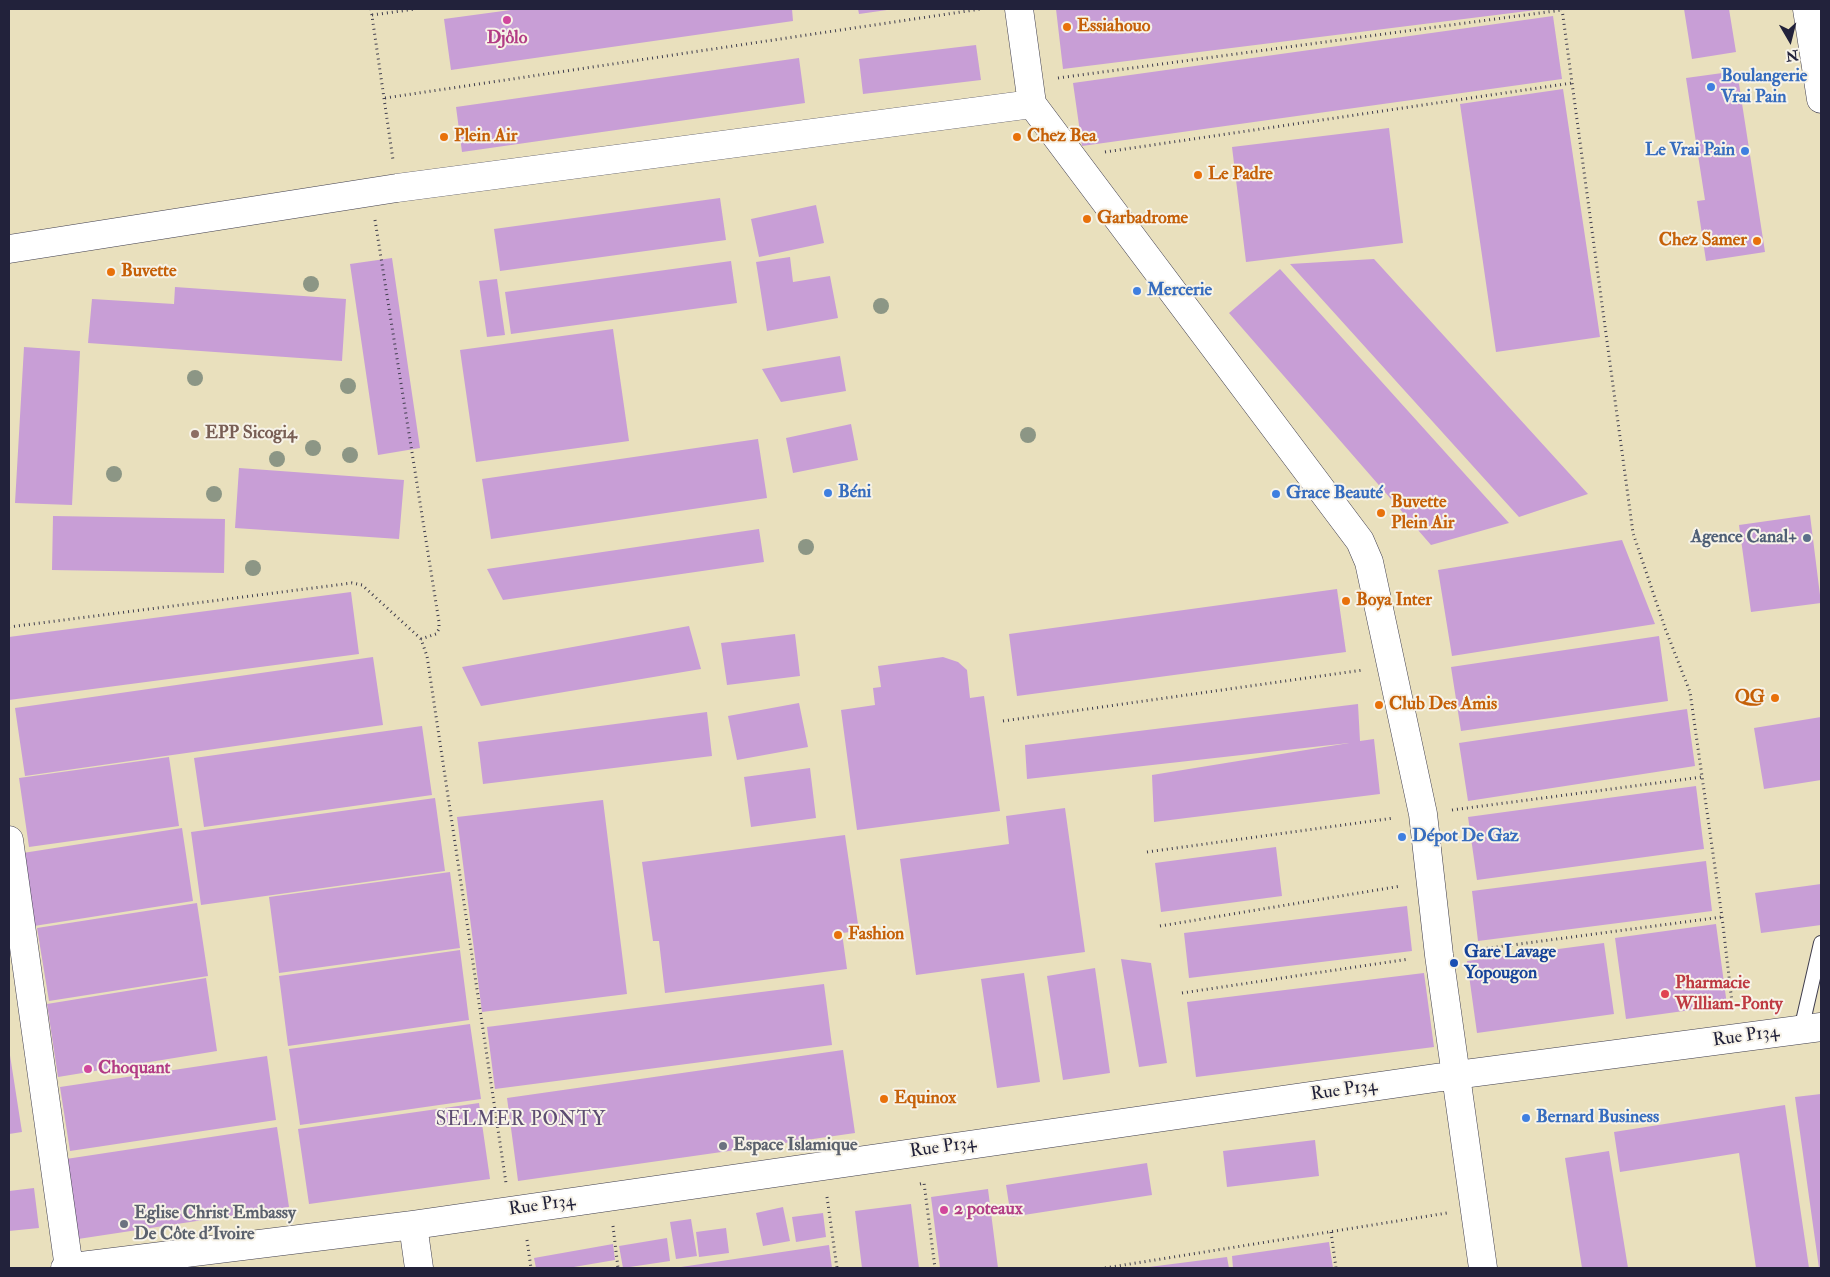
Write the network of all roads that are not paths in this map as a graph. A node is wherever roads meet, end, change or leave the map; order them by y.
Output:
1 (1019, 9) edge
2 (1807, 9) edge
3 (1030, 93) junction
4 (1821, 99) edge
5 (9, 249) edge
6 (9, 840) edge
7 (1821, 943) edge
8 (1811, 1028) edge
9 (1456, 1075) junction
10 (412, 1225) junction
11 (65, 1268) edge
12 (69, 1268) edge
13 (419, 1268) edge
14 (1483, 1268) edge

1 - 3 street
2 - 4 street
3 - 5 street
3 - 9 street
6 - 12 street
7 - 8 lane
8 - 9 street, Rue P134
9 - 10 street, Rue P134
9 - 14 street
10 - 12 street, Rue P134
10 - 13 street
11 - 12 street, Rue P134

